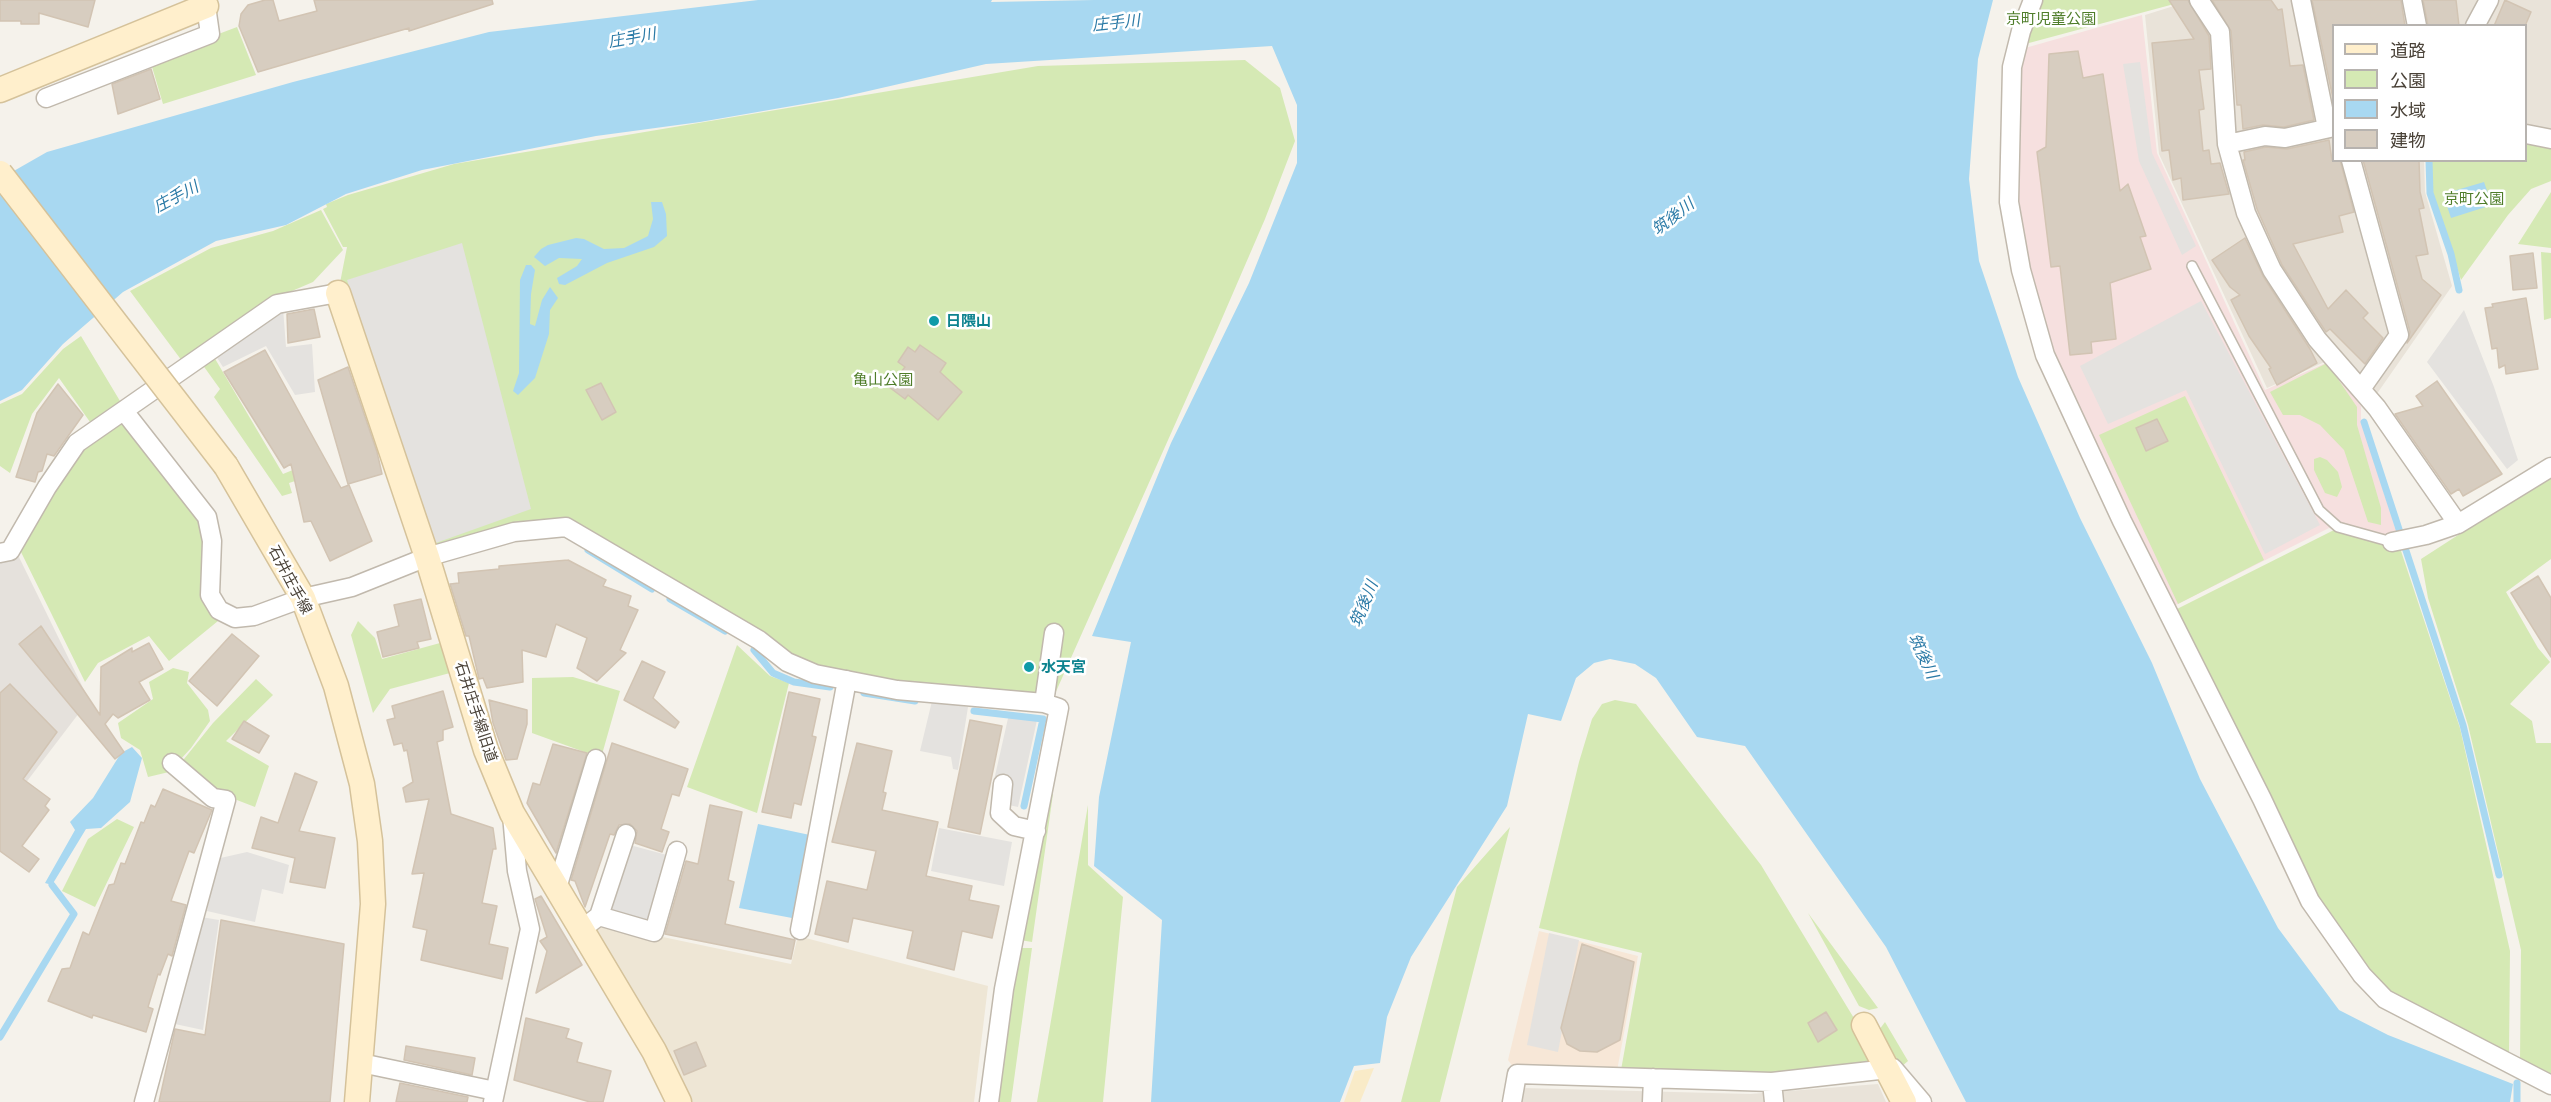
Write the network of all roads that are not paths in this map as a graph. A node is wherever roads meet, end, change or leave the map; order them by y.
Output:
1 (2033, 0) edge
2 (2199, 0) edge
3 (2286, 0) edge
4 (2301, 0) edge
5 (2412, 0) edge
6 (2489, 0) edge
7 (207, 2) edge
8 (2305, 19) junction
9 (2417, 24) edge
10 (2476, 24) edge
11 (0, 90) edge
12 (46, 98) dead end
13 (2330, 128) edge
14 (2527, 134) edge
15 (2551, 139) edge
16 (2227, 144) junction
17 (2351, 162) edge
18 (0, 173) edge
19 (2192, 266) dead end
20 (338, 292) joint
21 (2361, 389) junction
22 (123, 411) junction
23 (2551, 467) edge
24 (2458, 524) junction
25 (2392, 542) joint
26 (3, 553) edge
27 (427, 557) junction
28 (303, 598) junction
29 (1054, 633) dead end
30 (847, 680) junction
31 (1044, 703) junction
32 (596, 759) dead end
33 (172, 763) dead end
34 (1003, 784) dead end
35 (512, 813) junction
36 (1036, 831) junction
37 (626, 834) dead end
38 (677, 851) dead end
39 (557, 888) junction
40 (590, 923) junction
41 (800, 930) dead end
42 (1864, 1025) dead end
43 (1884, 1061) junction
44 (361, 1063) junction
45 (1653, 1078) junction
46 (1772, 1082) junction
47 (2551, 1085) edge
48 (494, 1097) edge
49 (144, 1102) edge
50 (357, 1102) edge
51 (679, 1102) edge
52 (989, 1102) edge
53 (1512, 1102) edge
54 (1652, 1102) edge
55 (1774, 1102) edge
56 (1904, 1102) edge
57 (1922, 1102) edge

1 - 47 street
2 - 16 street
3 - 8 street
4 - 8 street
5 - 9 street
6 - 10 street
7 - 11 street
7 - 12 street
8 - 13 street
13 - 16 street
14 - 15 street
16 - 21 street
17 - 21 street
18 - 28 street, 石井庄手線, bridge
19 - 25 lane
20 - 22 street
20 - 27 street, 石井庄手線旧道
21 - 24 street
22 - 26 street
22 - 28 street
23 - 24 street
24 - 25 street
27 - 28 street
27 - 30 street
27 - 35 street, 石井庄手線旧道
28 - 44 street, 石井庄手線
29 - 31 street
30 - 31 street
30 - 41 street
31 - 36 street
32 - 39 street
33 - 49 street
34 - 36 street
35 - 39 street, 石井庄手線旧道
35 - 48 street
36 - 52 street
37 - 40 street
38 - 40 street
39 - 40 street, 石井庄手線旧道
40 - 51 street, 石井庄手線旧道
42 - 43 street
43 - 46 street
43 - 56 street
43 - 57 street
44 - 48 street
44 - 50 street, 石井庄手線
45 - 46 street
45 - 53 street
45 - 54 street
46 - 55 street

